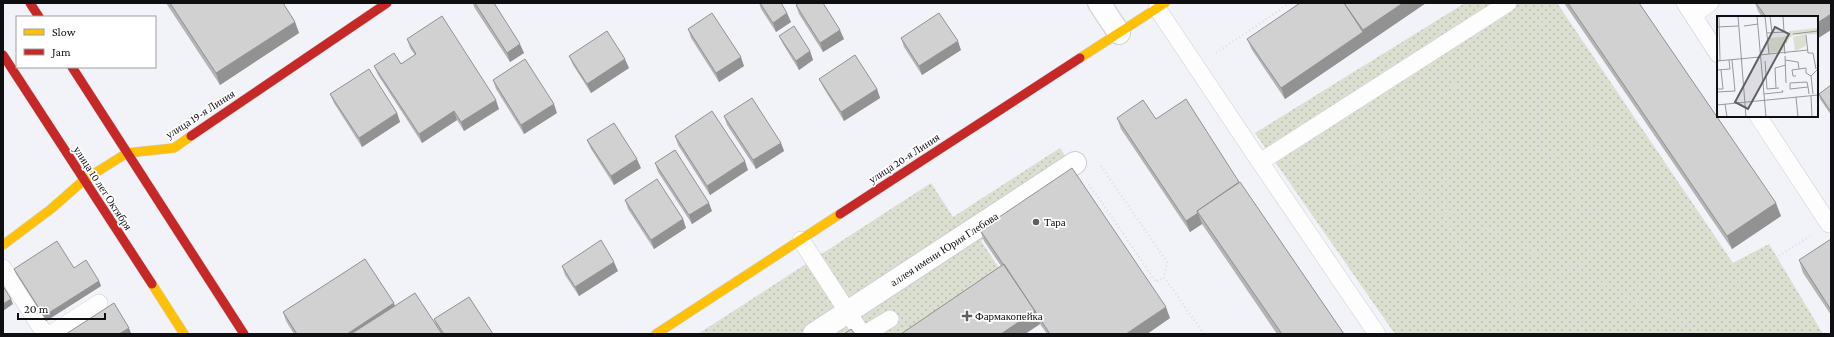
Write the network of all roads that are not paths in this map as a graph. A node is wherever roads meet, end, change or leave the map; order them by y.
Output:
1 (30, 3) edge
2 (387, 3) edge
3 (1099, 3) edge
4 (1508, 3) edge
5 (1710, 3) edge
6 (1161, 6) edge
7 (1689, 9) edge
8 (38, 16) edge
9 (1119, 34) junction
10 (1717, 52) edge
11 (3, 55) edge
12 (73, 68) edge
13 (1759, 117) edge
14 (127, 153) junction
15 (1260, 162) junction
16 (1075, 163) road end
17 (84, 180) junction
18 (1830, 223) edge
19 (801, 240) junction
20 (3, 244) edge
21 (3, 268) edge
22 (99, 303) dead end
23 (847, 312) junction
24 (890, 319) dead end
25 (45, 334) edge
26 (50, 334) edge
27 (184, 334) edge
28 (244, 334) edge
29 (656, 334) edge
30 (814, 334) edge
31 (862, 334) edge
32 (865, 334) edge
33 (1377, 334) edge

1 - 8 main road
2 - 14 main road, улица 19-я Линия
3 - 9 street
4 - 15 lane
5 - 7 lane
6 - 9 main road, улица 20-я Линия
6 - 15 lane
7 - 10 lane
9 - 19 main road, улица 20-я Линия
11 - 17 main road, улица 10 лет Октября
12 - 14 main road
13 - 18 lane
14 - 17 main road, улица 19-я Линия
14 - 28 main road
15 - 33 lane
16 - 23 street, аллея имени Юрия Глебова
17 - 20 main road, улица 19-я Линия
17 - 27 main road, улица 10 лет Октября
19 - 23 lane
19 - 29 main road, улица 20-я Линия
21 - 25 lane
22 - 26 lane
23 - 30 street, аллея имени Юрия Глебова
23 - 31 lane
24 - 32 lane

